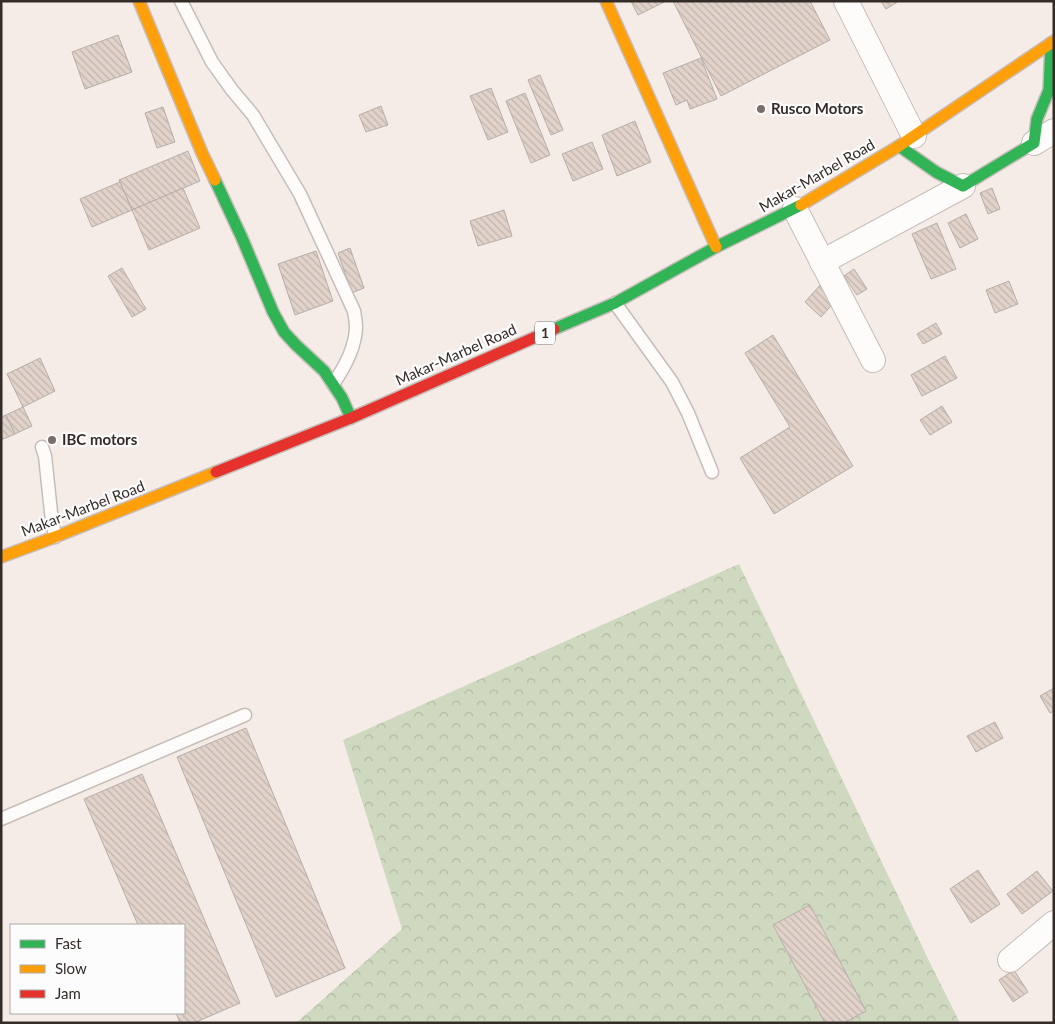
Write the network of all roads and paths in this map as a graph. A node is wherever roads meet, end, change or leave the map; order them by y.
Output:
1 (139, 1) edge
2 (181, 1) edge
3 (606, 1) edge
4 (846, 1) edge
5 (1052, 42) edge
6 (1044, 137) edge
7 (907, 141) junction
8 (963, 186) junction
9 (795, 209) junction
10 (716, 247) junction
11 (822, 262) junction
12 (614, 304) junction
13 (873, 360) dead end
14 (333, 384) junction
15 (351, 418) junction
16 (42, 447) dead end
17 (712, 472) dead end
18 (56, 537) junction
19 (1, 557) edge
20 (245, 715) dead end
21 (1, 819) edge
22 (1054, 923) edge
23 (1010, 960) dead end

1 - 14 main road
2 - 14 lane
3 - 10 main road
4 - 7 street
5 - 6 main road
5 - 7 main road, Makar-Marbel Road / 1
6 - 8 main road
7 - 8 main road
7 - 9 main road, Makar-Marbel Road / 1
8 - 11 street
9 - 10 main road, Makar-Marbel Road / 1
9 - 11 street
10 - 12 main road, Makar-Marbel Road / 1
11 - 13 street
12 - 15 main road, Makar-Marbel Road / 1
12 - 17 lane
14 - 15 main road
15 - 18 main road, Makar-Marbel Road / 1
16 - 18 lane
18 - 19 main road, Makar-Marbel Road / 1
20 - 21 lane
22 - 23 street

